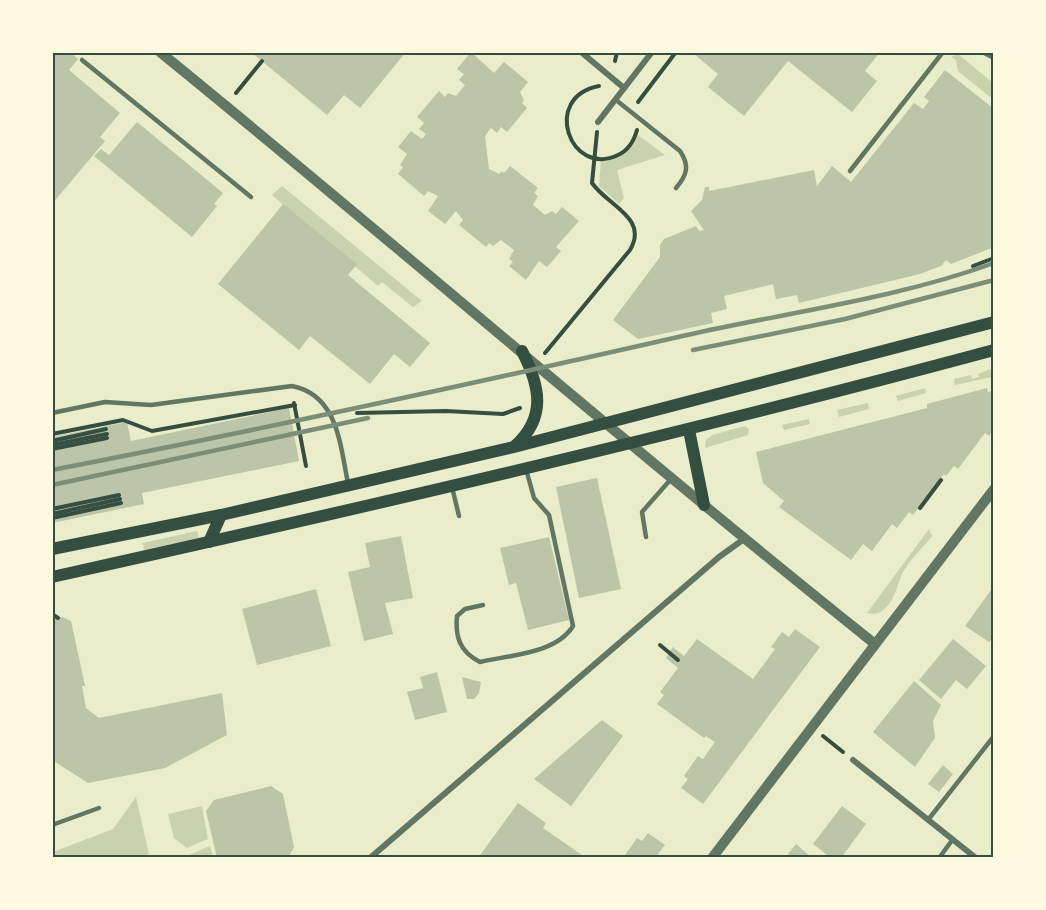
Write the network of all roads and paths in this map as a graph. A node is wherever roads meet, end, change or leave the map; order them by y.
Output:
1 (160, 52) edge
2 (581, 52) edge
3 (617, 52) edge
4 (652, 52) edge
5 (944, 52) edge
6 (984, 52) edge
7 (993, 57) edge
8 (82, 60) dead end
9 (262, 62) dead end
10 (615, 62) dead end
11 (624, 88) junction
12 (236, 93) dead end
13 (616, 99) junction
14 (598, 122) joint
15 (850, 171) dead end
16 (676, 188) dead end
17 (251, 197) dead end
18 (993, 258) edge
19 (973, 266) dead end
20 (993, 322) edge
21 (522, 351) junction
22 (993, 351) edge
23 (536, 363) junction
24 (527, 406) dead end
25 (52, 413) edge
26 (357, 413) dead end
27 (605, 423) junction
28 (690, 430) junction
29 (52, 434) edge
30 (52, 441) edge
31 (630, 444) junction
32 (52, 447) edge
33 (514, 447) junction
34 (306, 466) dead end
35 (526, 469) junction
36 (671, 479) junction
37 (941, 480) dead end
38 (348, 485) junction
39 (452, 487) junction
40 (993, 489) edge
41 (704, 506) junction
42 (920, 508) dead end
43 (52, 509) edge
44 (221, 515) junction
45 (52, 516) edge
46 (459, 516) dead end
47 (646, 537) dead end
48 (744, 539) junction
49 (209, 542) junction
50 (52, 549) edge
51 (52, 578) edge
52 (483, 605) dead end
53 (52, 614) edge
54 (58, 618) dead end
55 (875, 644) junction
56 (660, 645) dead end
57 (678, 660) dead end
58 (811, 727) junction
59 (993, 736) edge
60 (853, 760) joint
61 (99, 808) dead end
62 (928, 820) junction
63 (52, 825) edge
64 (952, 839) junction
65 (370, 858) edge
66 (712, 858) edge
67 (939, 858) edge
68 (976, 858) edge

1 - 21 street
2 - 11 street
3 - 10 path
4 - 11 street
5 - 15 lane
6 - 7 street
8 - 17 lane
9 - 12 path
11 - 13 street
13 - 14 street
13 - 16 lane
14 - 23 path
18 - 19 path
20 - 27 main road
21 - 23 street
21 - 33 main road
22 - 28 main road
23 - 27 street
24 - 26 path
25 - 38 lane
27 - 31 street
27 - 33 main road
28 - 31 main road
28 - 41 main road
29 - 34 path
30 - 32 path
31 - 35 main road
31 - 36 street
33 - 38 main road
35 - 39 main road
35 - 52 lane
36 - 41 street
36 - 47 lane
37 - 42 path
38 - 44 main road
39 - 46 lane
39 - 49 main road
40 - 55 street
41 - 48 street
43 - 45 path
44 - 49 main road
44 - 50 main road
48 - 55 street
48 - 65 street
49 - 51 main road
53 - 54 path
55 - 58 street
56 - 57 path
58 - 60 path
58 - 66 street
59 - 62 lane
60 - 62 street
61 - 63 lane
62 - 64 street
64 - 67 lane
64 - 68 street

